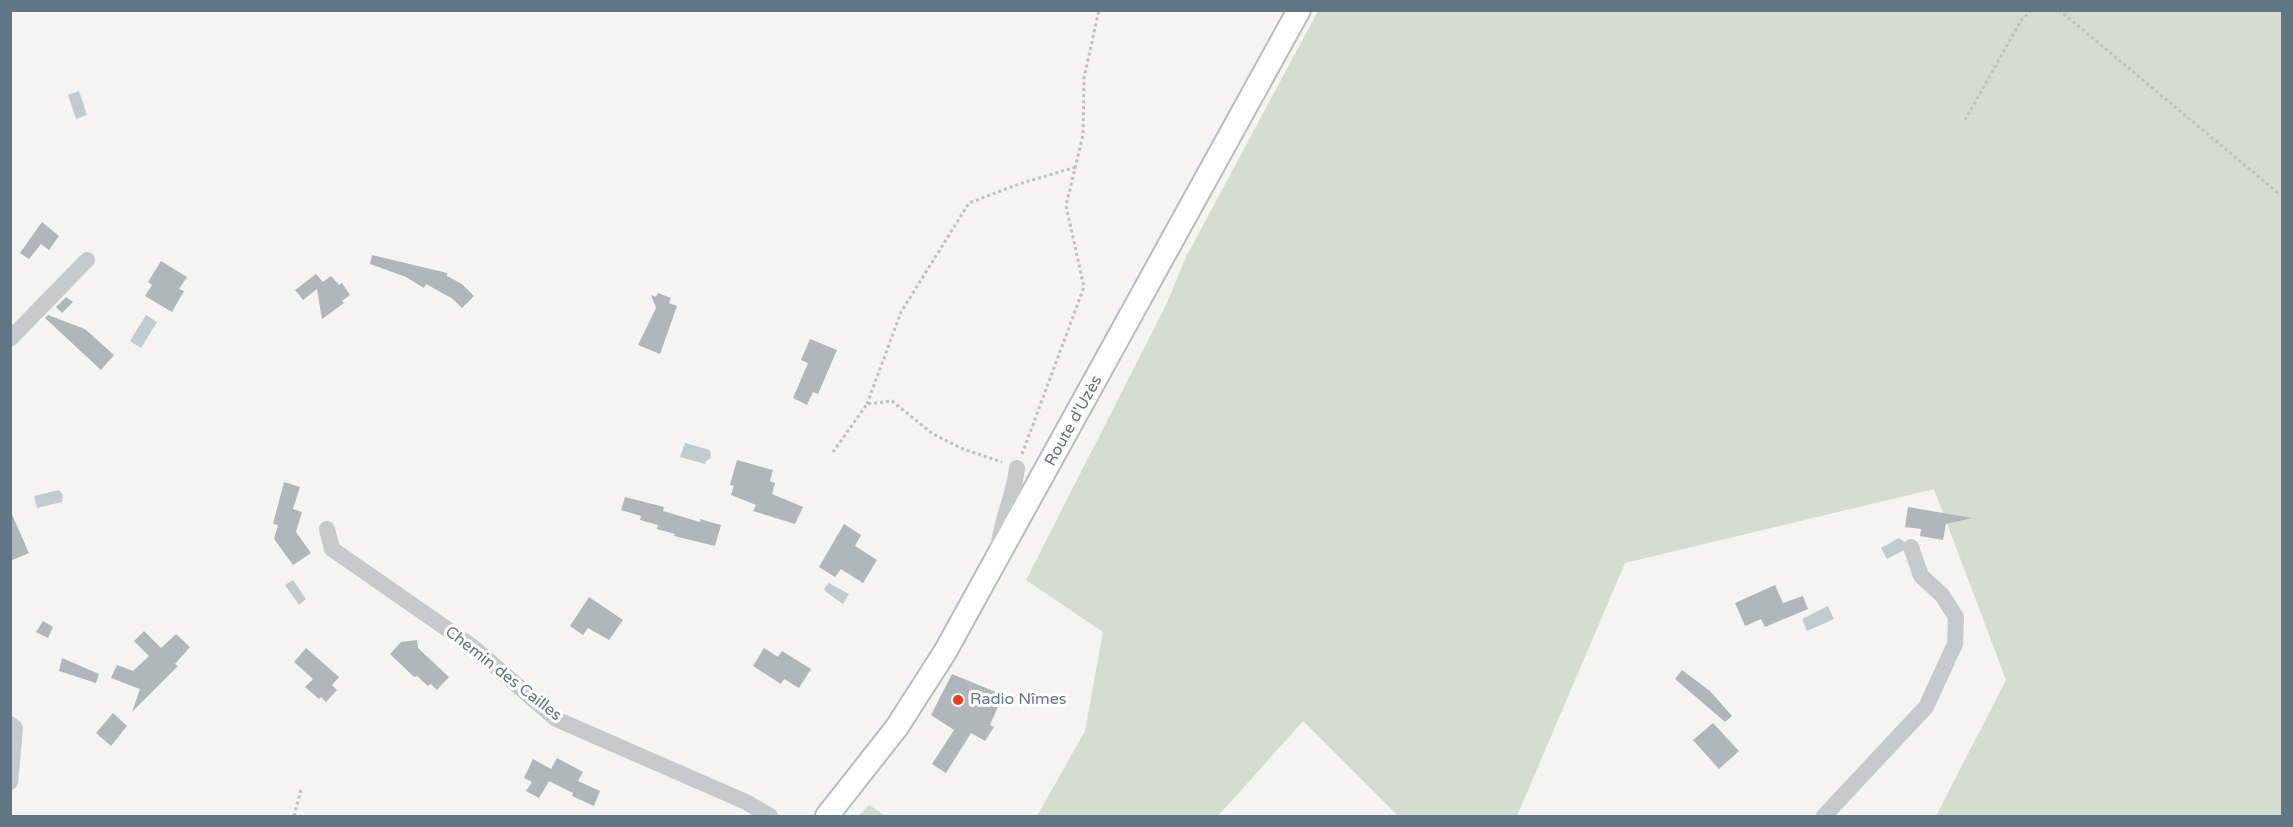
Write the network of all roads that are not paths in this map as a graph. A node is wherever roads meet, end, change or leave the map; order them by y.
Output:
1 (1299, 10) edge
2 (87, 260) dead end
3 (10, 339) edge
4 (1017, 468) road end
5 (327, 530) dead end
6 (1911, 547) dead end
7 (997, 561) junction
8 (10, 724) edge
9 (10, 782) edge
10 (770, 816) edge
11 (827, 816) edge
12 (1824, 816) edge

1 - 7 main road, Route d'Uzès
2 - 3 street
4 - 7 street
5 - 10 street, Chemin des Cailles
6 - 12 street
7 - 11 main road, Route d'Uzès
8 - 9 street

